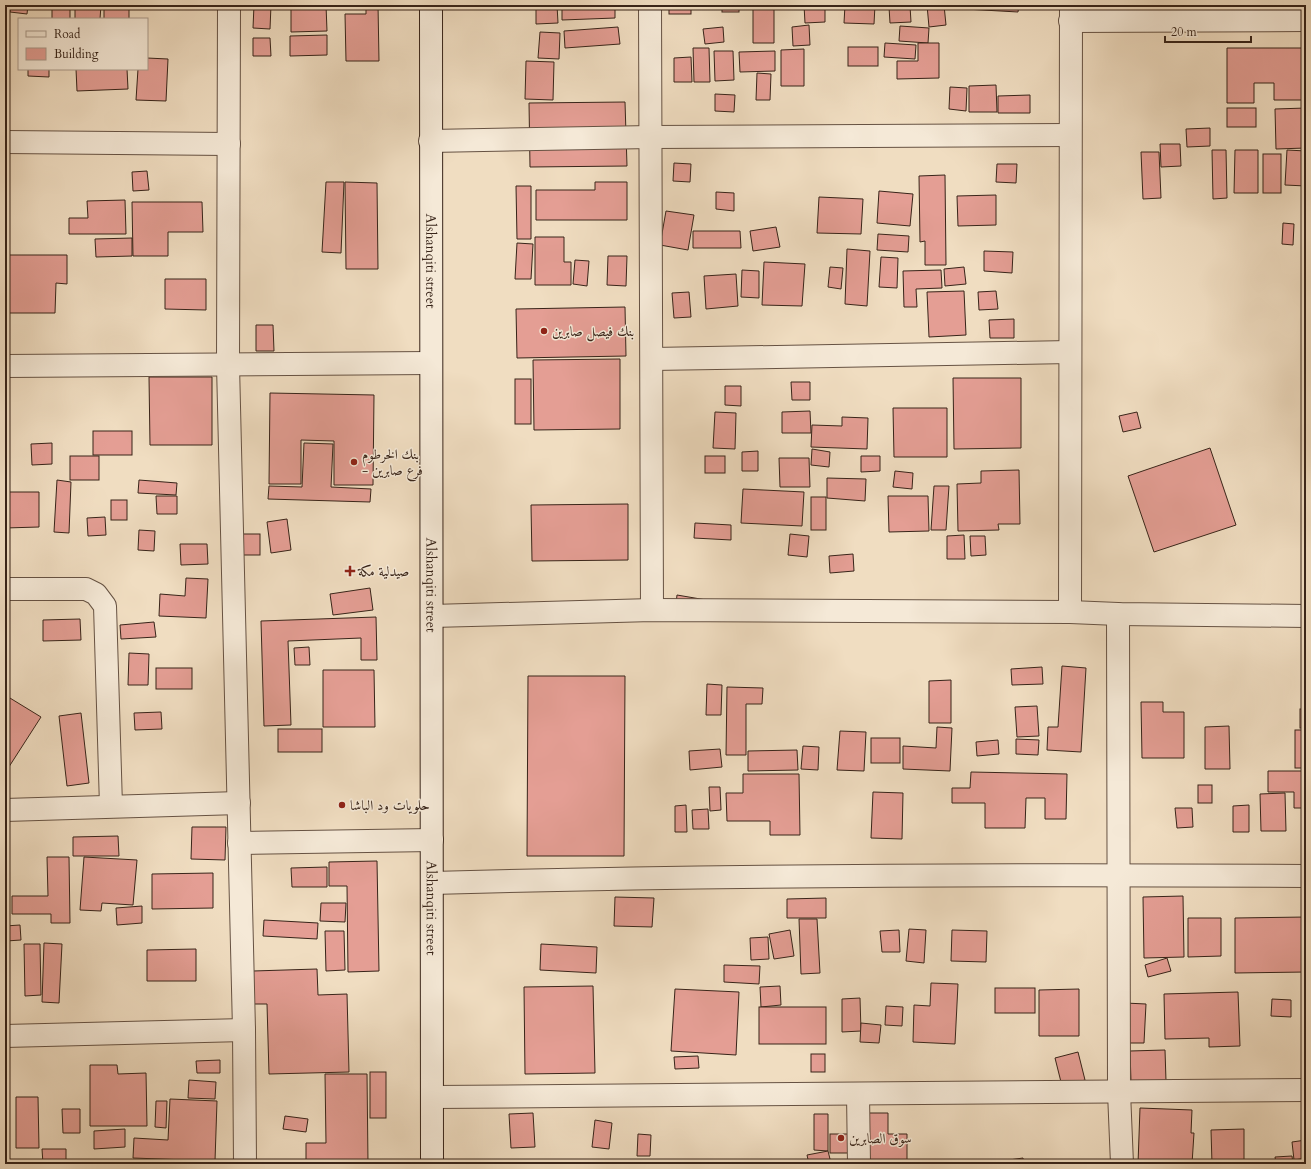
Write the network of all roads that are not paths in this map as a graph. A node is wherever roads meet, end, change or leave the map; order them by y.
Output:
1 (229, 5) edge
2 (431, 5) edge
3 (650, 5) edge
4 (1070, 13) edge
5 (1306, 20) edge
6 (1070, 135) junction
7 (651, 137) junction
8 (430, 141) junction
9 (5, 142) edge
10 (229, 144) junction
11 (1070, 352) junction
12 (652, 359) junction
13 (431, 363) junction
14 (228, 364) junction
15 (5, 366) edge
16 (5, 589) edge
17 (652, 610) junction
18 (1070, 612) junction
19 (1118, 614) junction
20 (432, 616) junction
21 (1306, 616) edge
22 (239, 803) junction
23 (111, 806) junction
24 (5, 810) edge
25 (432, 840) junction
26 (239, 843) junction
27 (1118, 875) junction
28 (1306, 876) edge
29 (432, 883) junction
30 (244, 1030) junction
31 (5, 1036) edge
32 (1306, 1090) edge
33 (1119, 1092) junction
34 (858, 1094) junction
35 (433, 1097) junction
36 (245, 1164) edge
37 (432, 1164) edge
38 (859, 1164) edge
39 (1122, 1164) edge

1 - 10 street
2 - 8 street, Alshanqiti street
3 - 7 street
4 - 5 street
4 - 6 street
6 - 7 street
6 - 11 street
7 - 8 street
7 - 12 street
8 - 13 street, Alshanqiti street
9 - 10 street
10 - 14 street
11 - 12 street
11 - 18 street
12 - 17 street
13 - 14 street
13 - 20 street, Alshanqiti street
14 - 15 street
14 - 22 street
16 - 23 street
17 - 18 street
17 - 20 street
18 - 19 street
19 - 21 street
19 - 27 street
20 - 25 street, Alshanqiti street
22 - 23 street
22 - 26 street
23 - 24 street
25 - 26 street
25 - 29 street, Alshanqiti street
26 - 30 street
27 - 28 street
27 - 29 street
27 - 33 street
29 - 35 street, Alshanqiti street
30 - 31 street
30 - 36 street
32 - 33 street
33 - 34 street
33 - 39 street
34 - 35 street
34 - 38 street
35 - 37 street, Alshanqiti street

